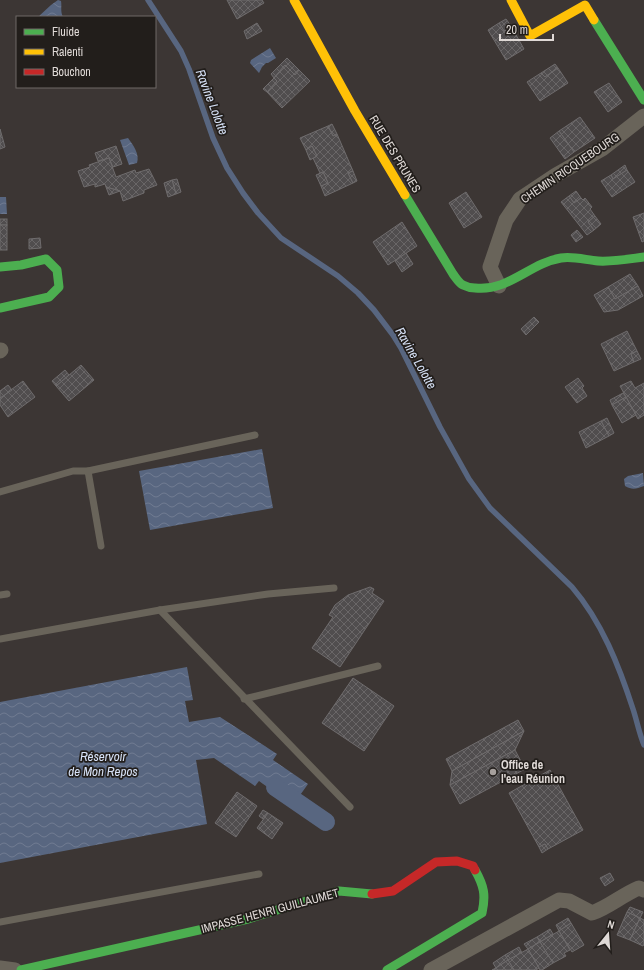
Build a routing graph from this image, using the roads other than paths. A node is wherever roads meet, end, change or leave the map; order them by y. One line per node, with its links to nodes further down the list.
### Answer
1 (294, 0): 7 (street, RUE DES PRUNES)
2 (511, 0): 3 (street)
3 (644, 100)
4 (644, 116): 7 (street, CHEMIN RICQUEBOURG)
5 (641, 262): 7 (street)
6 (0, 267): 8 (street)
7 (499, 286)
8 (0, 308)
9 (255, 435): 10 (lane)
10 (88, 470): 11 (lane); 12 (lane)
11 (0, 492)
12 (101, 546)
13 (334, 588): 14 (lane)
14 (160, 610): 15 (lane); 17 (lane)
15 (0, 639)
16 (378, 666): 17 (lane)
17 (244, 699): 18 (lane)
18 (350, 807)
19 (259, 874): 21 (lane)
20 (644, 890): 26 (street)
21 (0, 922)
22 (0, 968): 23 (street)
23 (15, 970)
24 (21, 970): 25 (street, IMPASSE HENRI GUILLAUMET)
25 (387, 970)
26 (431, 970)

